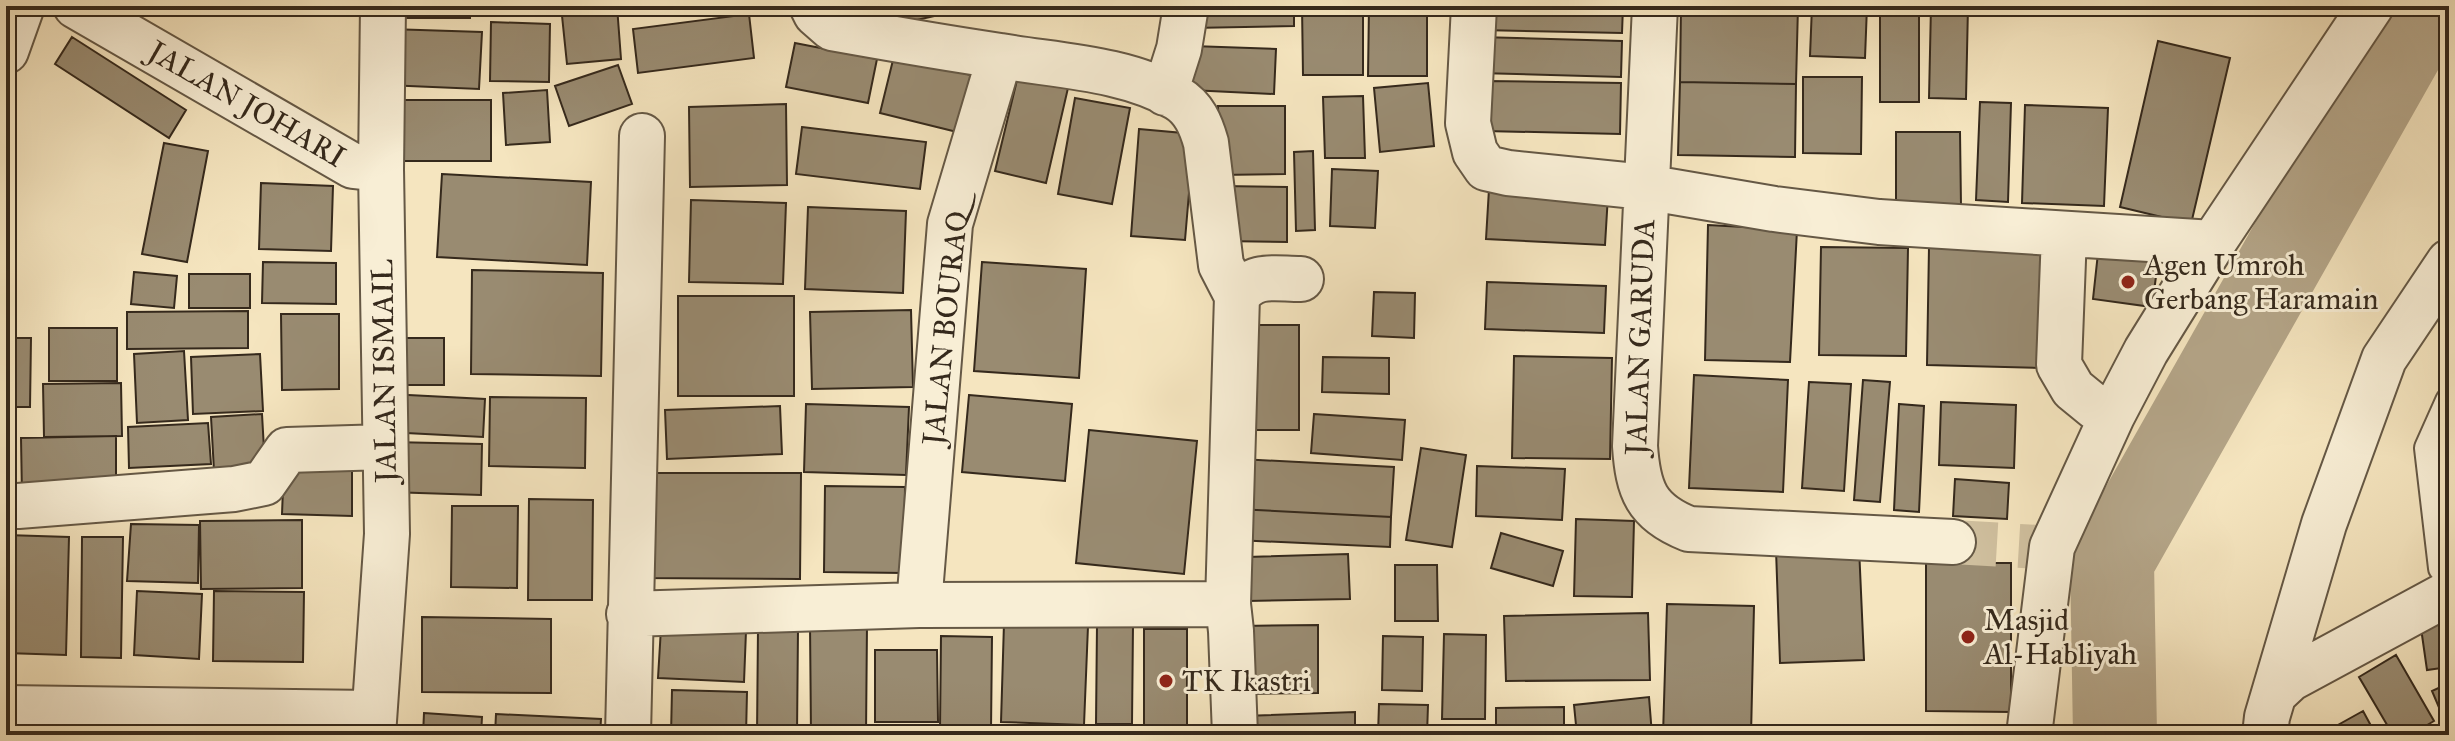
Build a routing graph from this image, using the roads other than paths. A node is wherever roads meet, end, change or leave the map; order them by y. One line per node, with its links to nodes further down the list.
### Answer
1 (22, 6): 9 (street)
2 (76, 6): 13 (street, JALAN JOHARI)
3 (383, 6): 13 (street, JALAN ISMAIL)
4 (812, 6): 10 (street)
5 (1186, 6): 11 (street)
6 (1474, 6): 14 (street)
7 (1655, 6): 14 (street)
8 (2371, 6): 16 (street)
9 (6, 51)
10 (1000, 56): 11 (street); 27 (street, JALAN BOURAQ)
11 (1165, 93): 19 (street)
12 (642, 136): 28 (street)
13 (381, 169): 22 (street, JALAN ISMAIL)
14 (1645, 187): 15 (street, JALAN GARUDA); 24 (street, JALAN GARUDA)
15 (2064, 234): 16 (street, JALAN GARUDA); 21 (street)
16 (2213, 243): 21 (street)
17 (2449, 262): 29 (street)
18 (1301, 279): 19 (street)
19 (1237, 296): 26 (street)
20 (2449, 401): 25 (lane)
21 (2112, 416): 35 (street)
22 (385, 447): 23 (street); 32 (street, JALAN ISMAIL)
23 (18, 506)
24 (1953, 542)
25 (2445, 580): 29 (street)
26 (1228, 604): 27 (street); 34 (street)
27 (919, 605): 28 (street)
28 (629, 614): 33 (street)
29 (2275, 693): 36 (street)
30 (6, 708): 31 (street)
31 (115, 723): 32 (street)
32 (373, 724)
33 (628, 735)
34 (1235, 735)
35 (2029, 735)
36 (2265, 735)

